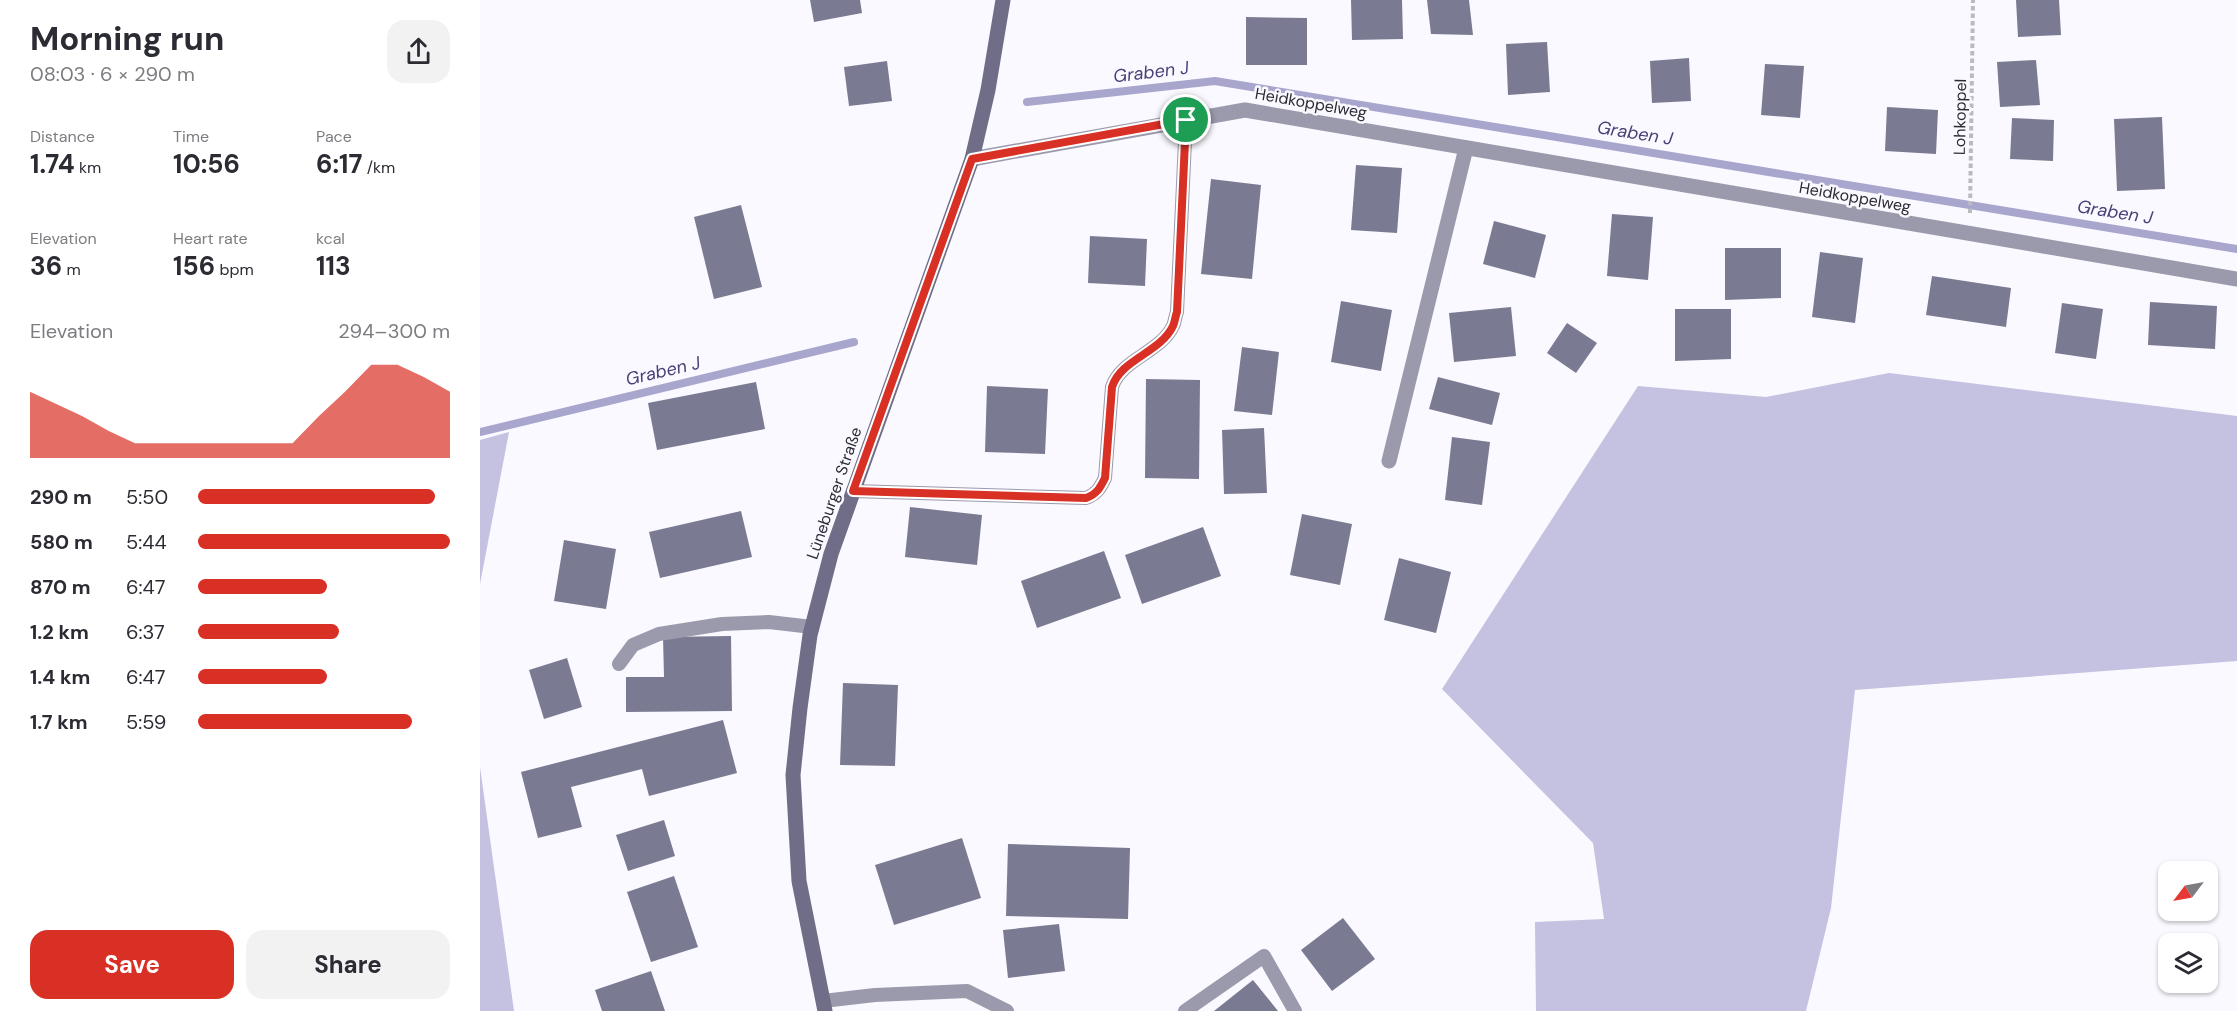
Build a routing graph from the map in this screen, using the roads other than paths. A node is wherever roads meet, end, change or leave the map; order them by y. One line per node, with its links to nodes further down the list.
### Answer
1 (1003, 0): 4 (main road, Lüneburger Straße)
2 (1186, 120): 3 (street, Heidkoppelweg); 4 (street, Heidkoppelweg); 7 (lane)
3 (1466, 148): 5 (street, Heidkoppelweg); 6 (street)
4 (972, 159): 7 (main road, Lüneburger Straße)
5 (2237, 279)
6 (1389, 461)
7 (853, 491): 8 (main road, Lüneburger Straße)
8 (812, 627): 9 (lane); 10 (main road, Lüneburger Straße)
9 (619, 664)
10 (824, 1006): 11 (lane)
11 (1007, 1011)
12 (1185, 1011): 13 (lane)
13 (1295, 1011)

